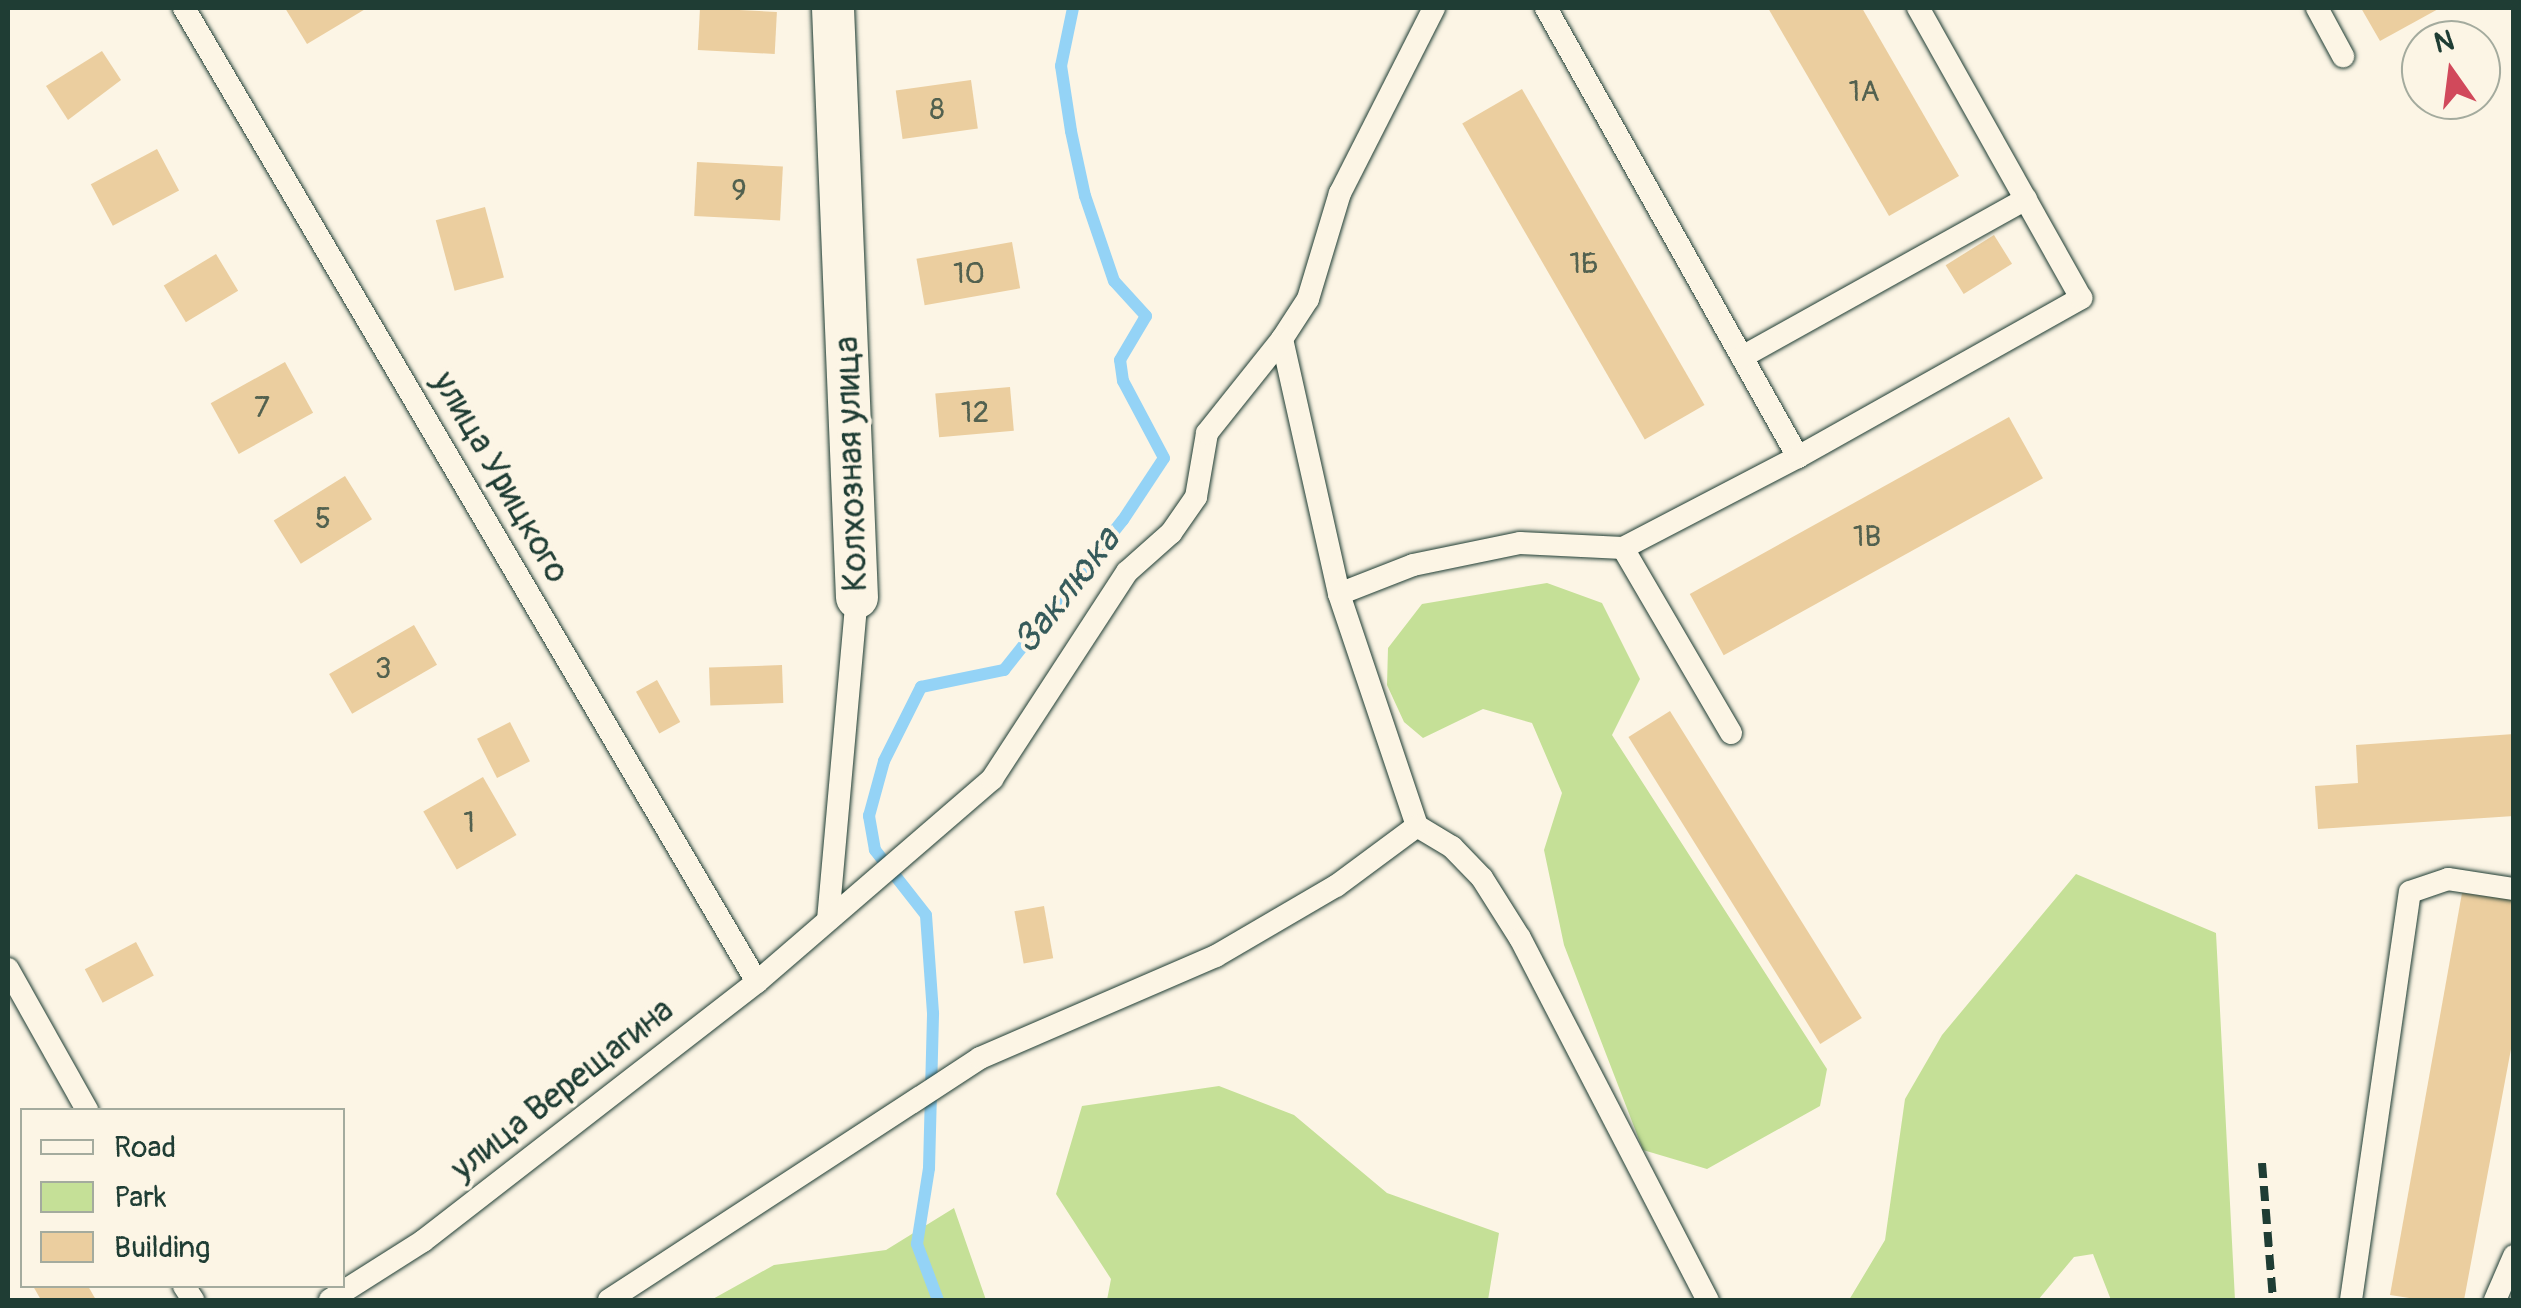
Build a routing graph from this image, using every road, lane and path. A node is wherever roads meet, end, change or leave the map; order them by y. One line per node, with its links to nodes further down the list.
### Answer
1 (184, 8): 20 (lane, улица Урицкого)
2 (833, 8): 14 (street, Колхозная улица)
3 (1434, 8): 9 (lane, улица Верещагина)
4 (1546, 8): 10 (lane)
5 (1918, 8): 8 (lane)
6 (2317, 8): 7 (lane)
7 (2342, 56)
8 (2026, 199): 10 (lane); 11 (lane)
9 (1282, 339): 13 (lane); 18 (lane, улица Верещагина)
10 (1742, 358): 11 (lane)
11 (1798, 457): 12 (lane)
12 (1623, 548): 13 (lane); 15 (lane)
13 (1339, 594): 16 (lane)
14 (857, 598): 18 (lane, Колхозная улица)
15 (1731, 733)
16 (1417, 826): 24 (lane); 25 (lane)
17 (2514, 888): 26 (lane)
18 (828, 920): 20 (lane, улица Верещагина)
19 (8, 969): 21 (lane)
20 (757, 982): 23 (lane, улица Верещагина)
21 (85, 1108)
22 (2514, 1256): 27 (lane)
23 (330, 1300)
24 (609, 1300)
25 (1708, 1300)
26 (2351, 1300)
27 (2495, 1300)

